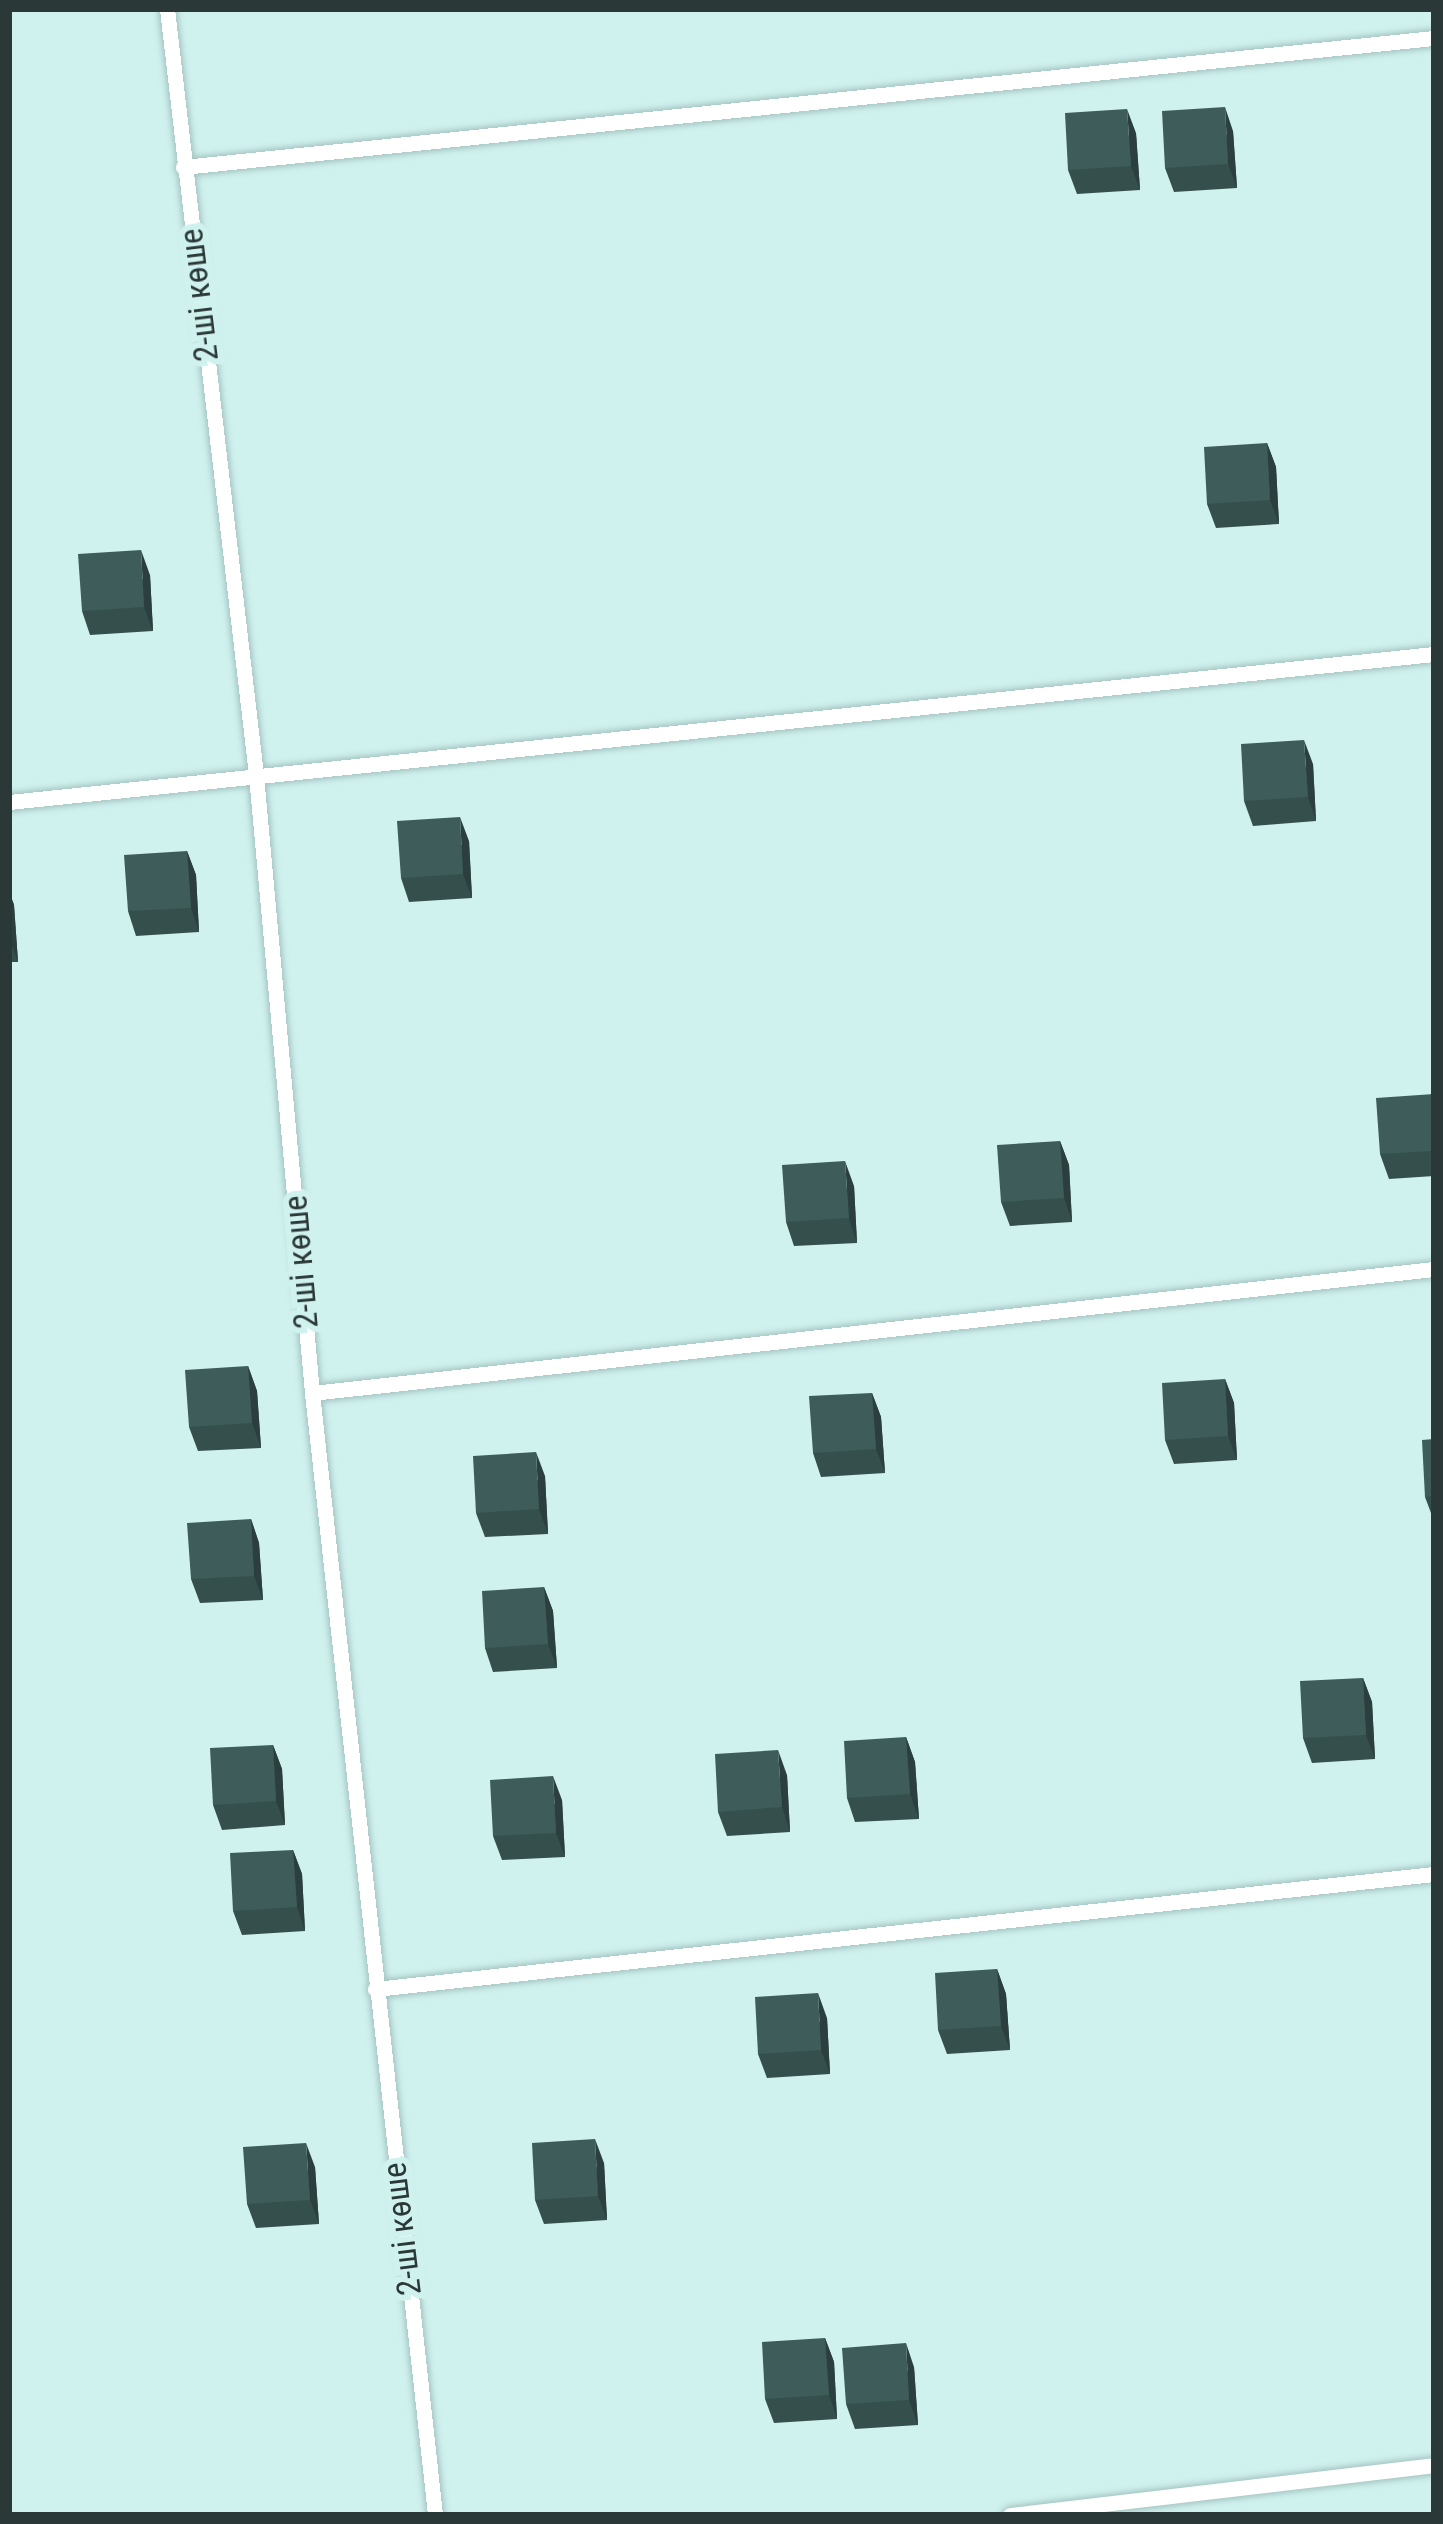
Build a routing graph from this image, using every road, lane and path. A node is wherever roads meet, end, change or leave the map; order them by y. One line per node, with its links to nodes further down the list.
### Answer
1 (167, 9): 3 (lane, 2-ші көше)
2 (1434, 38): 3 (lane)
3 (183, 167): 5 (lane, 2-ші көше)
4 (1434, 654): 5 (lane)
5 (256, 775): 6 (lane); 8 (lane, 2-ші көше)
6 (9, 802)
7 (1434, 1269): 8 (lane)
8 (313, 1393): 10 (lane, 2-ші көше)
9 (1434, 1874): 10 (lane)
10 (375, 1989): 12 (lane, 2-ші көше)
11 (1434, 2464): 13 (lane)
12 (435, 2515)
13 (1010, 2515)

